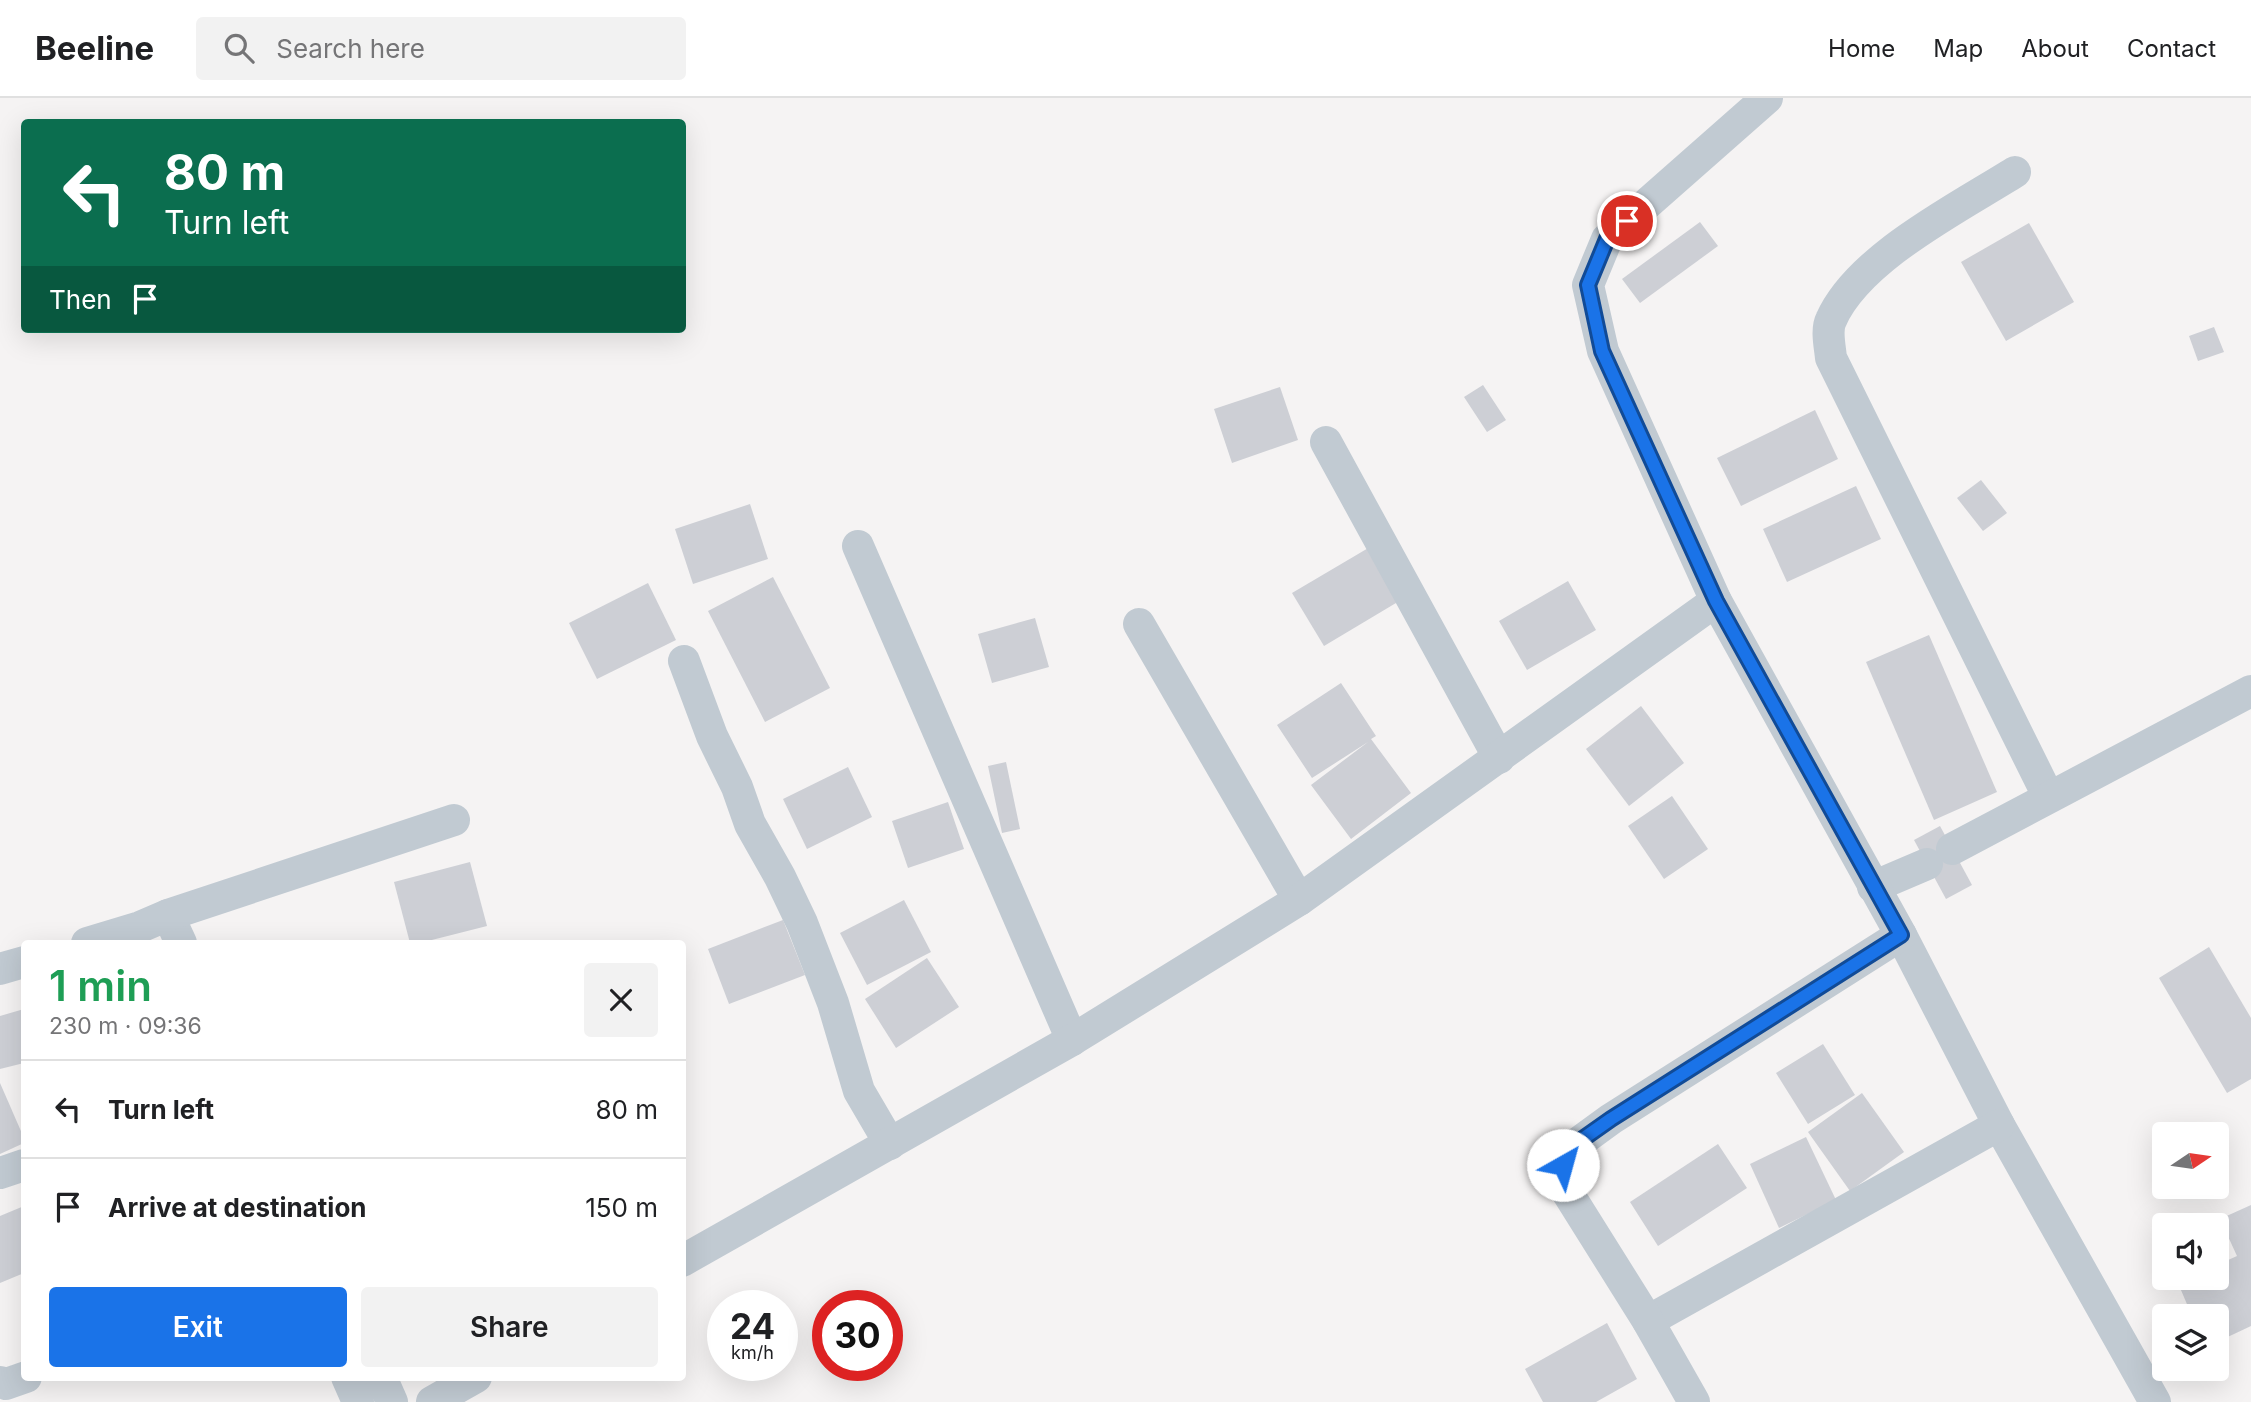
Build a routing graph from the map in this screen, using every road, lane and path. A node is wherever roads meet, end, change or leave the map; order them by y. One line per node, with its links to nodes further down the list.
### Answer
1 (1767, 98): 5 (street)
2 (2015, 172): 10 (street)
3 (1326, 442): 9 (street)
4 (858, 546): 20 (street)
5 (1716, 601): 9 (street); 12 (street)
6 (1139, 624): 13 (street)
7 (684, 661): 22 (street)
8 (2251, 691): 10 (street)
9 (1499, 758): 13 (street)
10 (2048, 796): 12 (street)
11 (454, 820): 14 (street)
12 (1873, 887): 15 (street)
13 (1299, 901): 20 (street)
14 (152, 929): 16 (street); 17 (street)
15 (1901, 935): 21 (street); 26 (street)
16 (101, 940)
17 (175, 940)
18 (21, 963): 19 (street)
19 (0, 969)
20 (1072, 1040): 22 (street)
21 (1999, 1125): 26 (street); 32 (street)
22 (890, 1144): 25 (street)
23 (21, 1166): 24 (street)
24 (0, 1173)
25 (686, 1259)
26 (1648, 1321): 36 (street)
27 (21, 1379): 31 (street)
28 (348, 1381): 33 (street)
29 (383, 1381): 34 (street)
30 (469, 1381): 35 (street)
31 (0, 1382)
32 (2143, 1398)
33 (358, 1402)
34 (392, 1402)
35 (432, 1402)
36 (1694, 1402)

